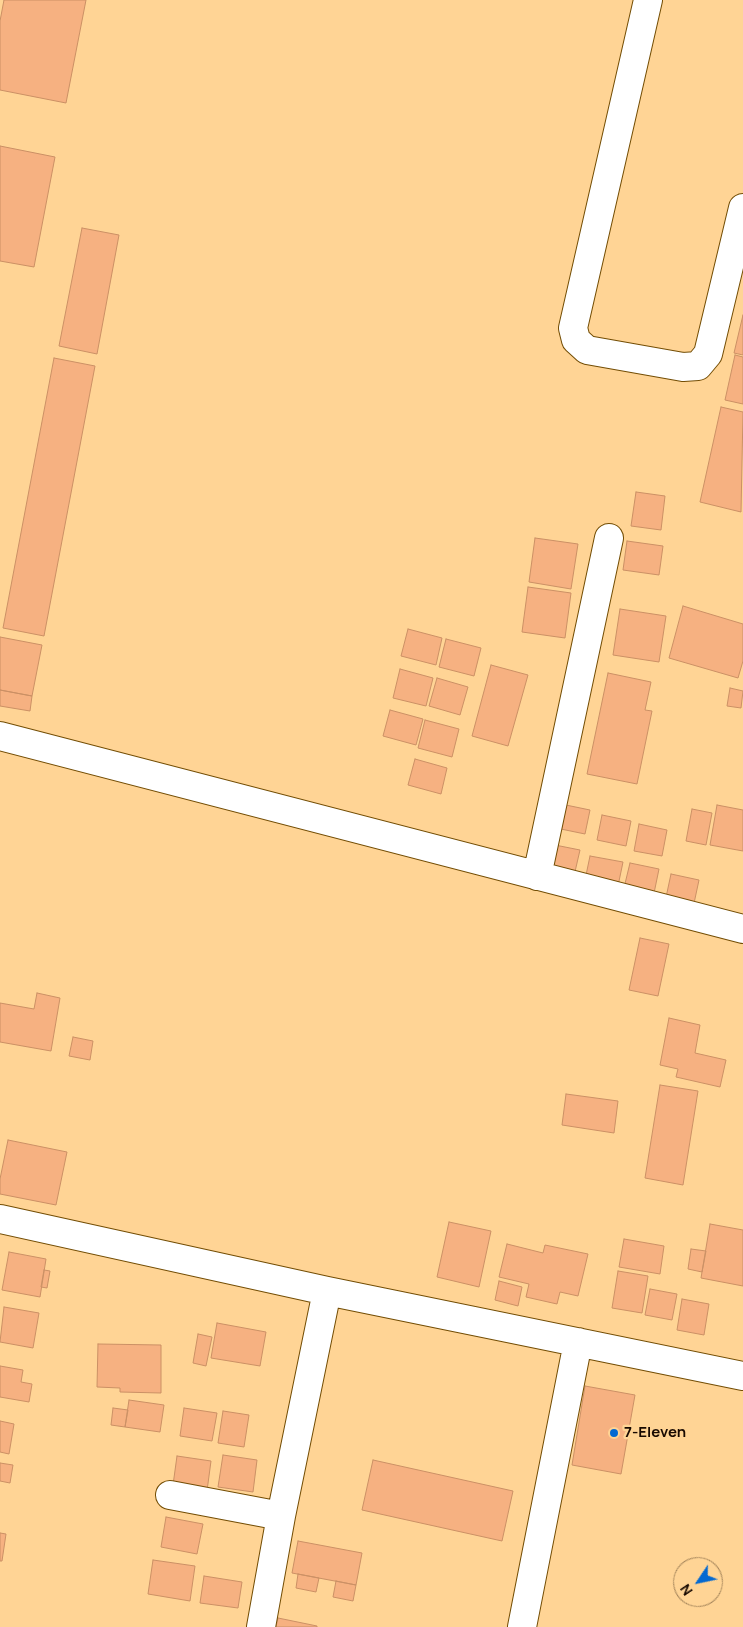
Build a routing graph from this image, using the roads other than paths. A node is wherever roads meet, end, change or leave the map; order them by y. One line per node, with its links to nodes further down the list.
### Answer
1 (648, 0): 2 (street)
2 (743, 208)
3 (609, 538): 5 (street)
4 (0, 736): 5 (street)
5 (537, 876): 6 (street)
6 (743, 929)
7 (0, 1220): 8 (street)
8 (327, 1291): 9 (street); 12 (street)
9 (578, 1342): 10 (street); 14 (street)
10 (743, 1376)
11 (170, 1495): 12 (street)
12 (281, 1516): 13 (street)
13 (262, 1627)
14 (522, 1627)

